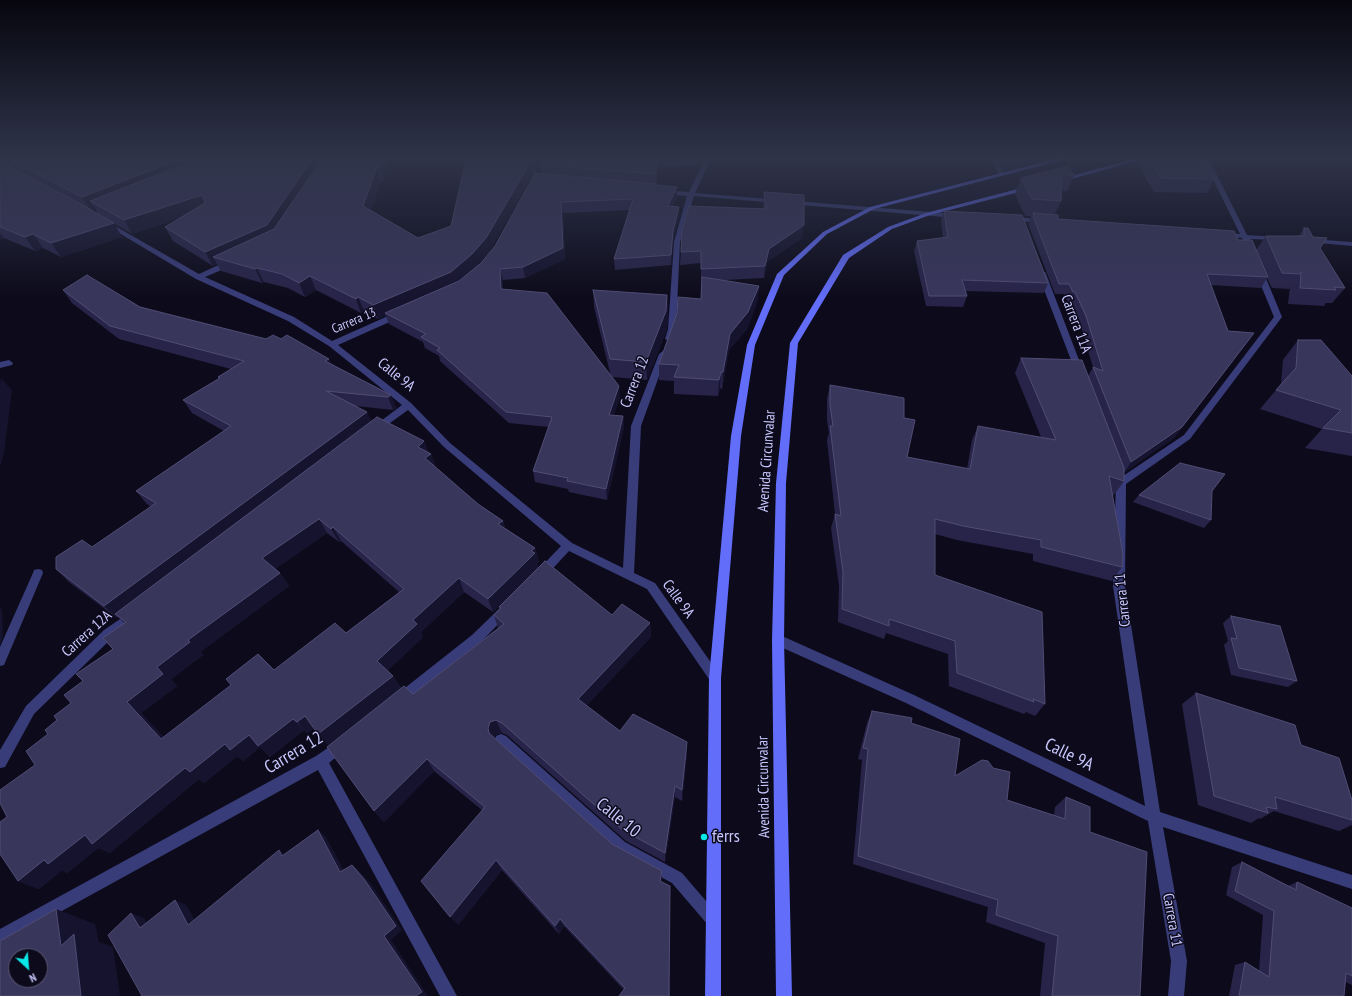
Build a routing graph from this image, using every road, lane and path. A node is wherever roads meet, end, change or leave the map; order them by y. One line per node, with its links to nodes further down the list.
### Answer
1 (688, 205): 31 (street, Carrera 12)
2 (839, 205): 6 (street)
3 (882, 205): 6 (main road, Avenida Circunvalar)
4 (962, 205): 7 (main road, Avenida Circunvalar)
5 (1229, 205): 13 (street)
6 (872, 208): 7 (street); 37 (main road, Avenida Circunvalar)
7 (928, 214): 8 (street); 35 (main road, Avenida Circunvalar)
8 (967, 216)
9 (97, 218): 21 (street, Calle 9A)
10 (1006, 219): 11 (street)
11 (1052, 222)
12 (1214, 234): 13 (street)
13 (1245, 237): 14 (street); 17 (street)
14 (1283, 239)
15 (1306, 241): 16 (street)
16 (1352, 244)
17 (1251, 251)
18 (234, 260): 21 (street)
19 (1038, 263): 24 (street, Carrera 11A)
20 (1257, 266): 28 (street)
21 (199, 276): 23 (street, Calle 9A)
22 (408, 310): 23 (street, Carrera 13)
23 (332, 344): 25 (street, Calle 9A)
24 (1082, 380)
25 (408, 405): 26 (street); 29 (street, Calle 9A)
26 (370, 434)
27 (1113, 461): 28 (street)
28 (1122, 482): 43 (street, Carrera 11)
29 (568, 546): 31 (street, Calle 9A); 32 (street)
30 (38, 573): 36 (street)
31 (628, 575): 37 (street, Calle 9A)
32 (530, 585)
33 (514, 601): 38 (street)
34 (146, 606): 42 (street, Carrera 12A)
35 (778, 640): 43 (street, Calle 9A); 49 (main road, Avenida Circunvalar)
36 (0, 661)
37 (715, 678): 45 (main road, Avenida Circunvalar)
38 (389, 708)
39 (352, 737): 41 (street, Carrera 12)
40 (501, 740): 45 (street, Calle 10)
41 (321, 761): 46 (street, Carrera 12); 47 (street)
42 (0, 762)
43 (1154, 817): 44 (street, Calle 9A); 50 (street, Carrera 11)
44 (1352, 882)
45 (713, 920): 48 (main road, Avenida Circunvalar)
46 (0, 937)
47 (449, 996)
48 (713, 996)
49 (784, 996)
50 (1176, 996)

